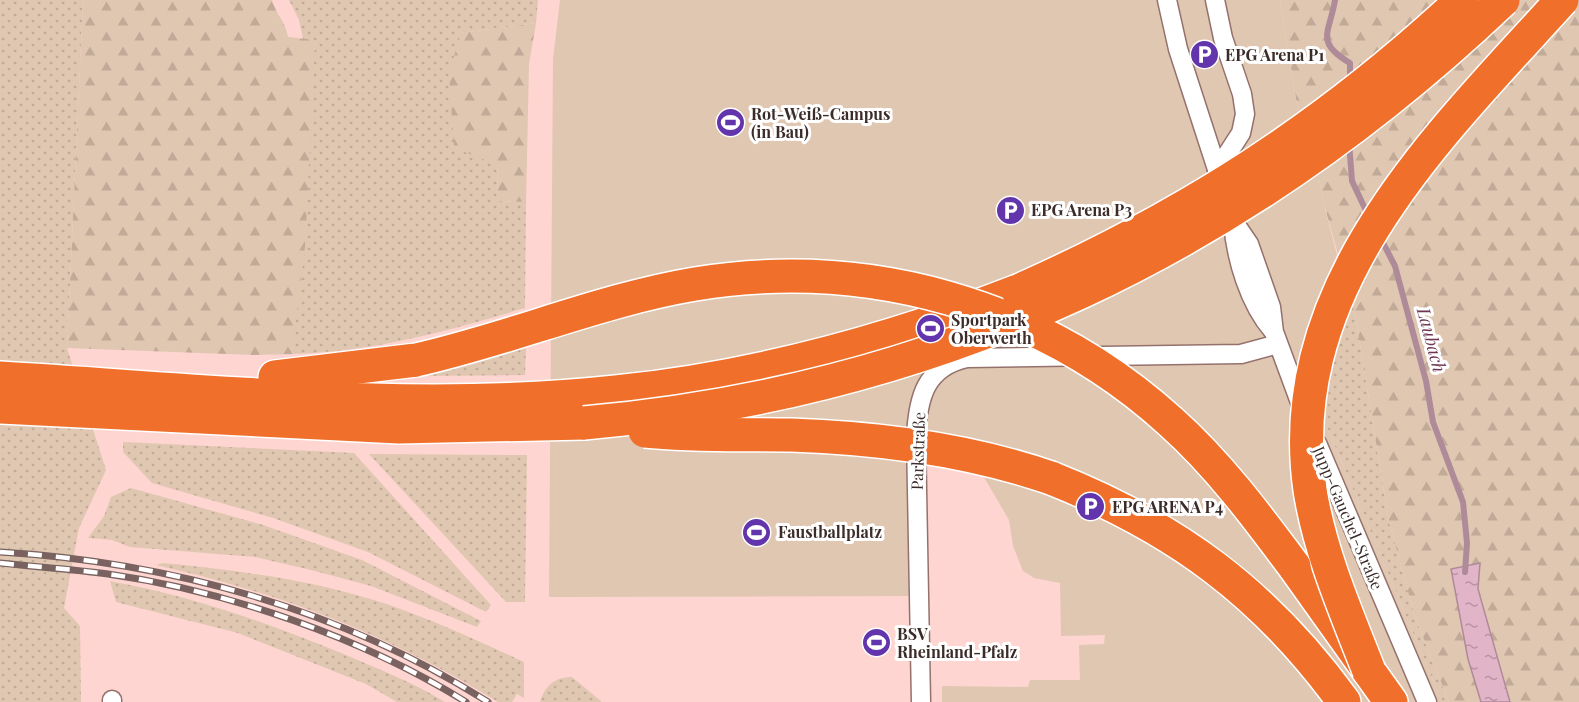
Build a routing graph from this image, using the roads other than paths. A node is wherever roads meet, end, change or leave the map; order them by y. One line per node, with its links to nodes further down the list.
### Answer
1 (1167, 0): 6 (street, Jupp-Gauchel-Straße)
2 (1215, 0): 6 (street)
3 (1462, 0): 8 (highway, bridge)
4 (1503, 0): 9 (highway, bridge)
5 (1562, 0): 10 (highway, bridge)
6 (1217, 170): 7 (street, Jupp-Gauchel-Straße)
7 (1276, 338): 11 (street, Parkstraße); 14 (street, Jupp-Gauchel-Straße)
8 (2, 388): 9 (highway); 10 (highway, bridge)
9 (584, 423): 12 (highway, bridge)
10 (1369, 671): 13 (highway)
11 (921, 702)
12 (1344, 702)
13 (1391, 702)
14 (1427, 702)

